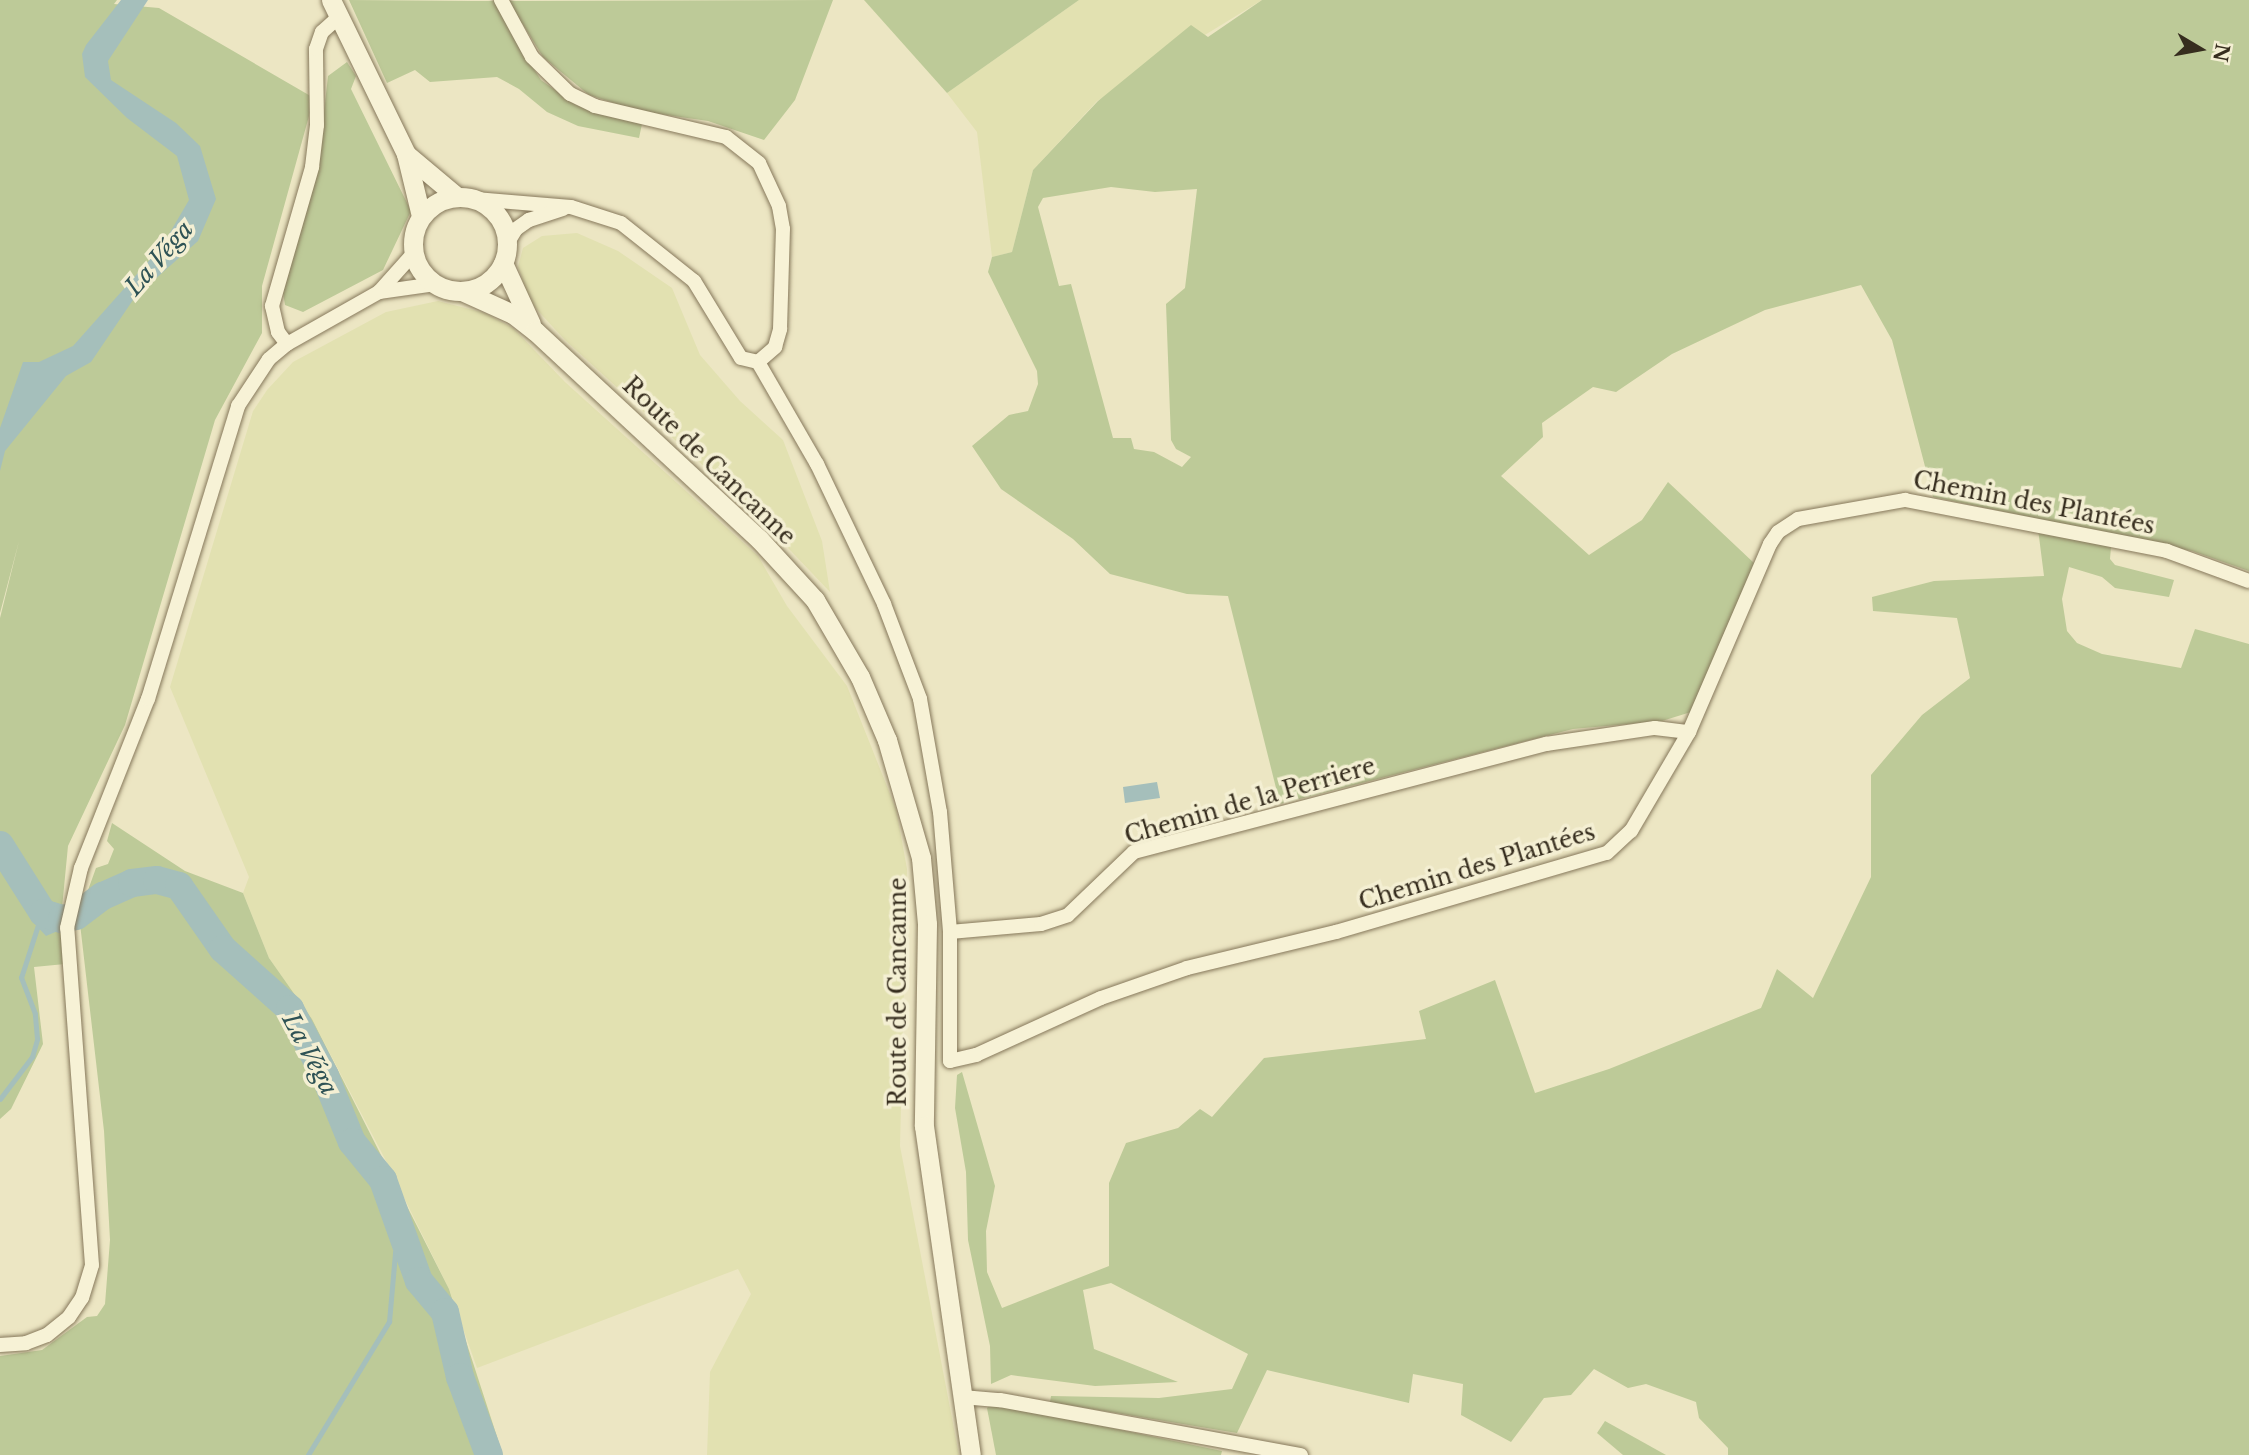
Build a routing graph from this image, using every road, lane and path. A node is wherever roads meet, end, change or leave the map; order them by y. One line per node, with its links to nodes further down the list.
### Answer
1 (501, 0): 14 (street)
2 (335, 8): 3 (main road); 13 (street)
3 (406, 154): 4 (main road); 6 (main road)
4 (466, 197): 5 (street); 6 (main road); 8 (main road)
5 (571, 207): 8 (street); 14 (street)
6 (421, 216): 7 (main road)
7 (414, 254): 9 (main road); 11 (street)
8 (505, 254): 10 (main road); 12 (main road, Route de Cancanne)
9 (435, 284): 10 (main road); 11 (street)
10 (462, 291): 12 (main road, Route de Cancanne)
11 (380, 292): 13 (street)
12 (535, 331): 19 (main road, Route de Cancanne)
13 (287, 344): 18 (street)
14 (758, 362): 17 (street)
15 (2249, 580): 16 (street, Chemin des Plantées)
16 (1689, 732): 17 (street, Chemin de la Perriere); 17 (street, Chemin des Plantées)
17 (950, 932)
18 (0, 1345)
19 (962, 1398): 20 (main road, Route de Cancanne); 21 (street)
20 (971, 1455)
21 (1301, 1455)

